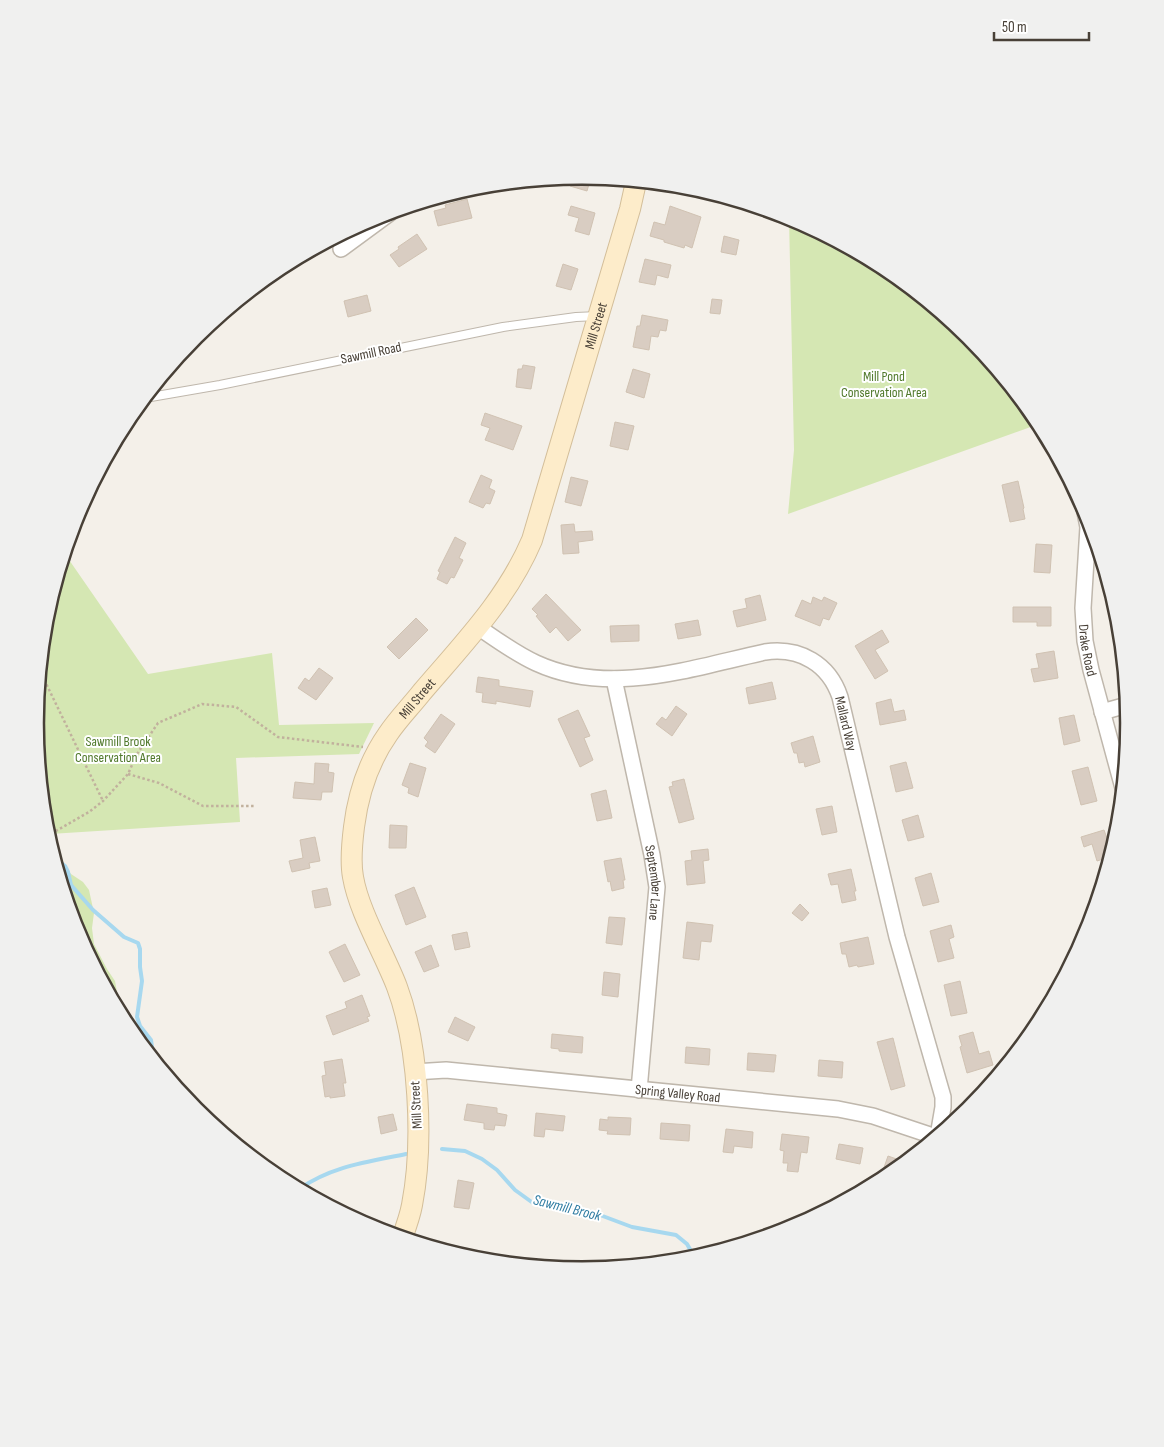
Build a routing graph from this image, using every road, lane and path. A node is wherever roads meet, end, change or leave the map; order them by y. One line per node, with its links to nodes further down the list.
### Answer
1 (635, 188): 4 (street, Mill Street)
2 (368, 230): 3 (street)
3 (341, 250)
4 (598, 316): 5 (lane, Sawmill Road); 7 (street, Mill Street)
5 (155, 396)
6 (1087, 539): 11 (street, Drake Road)
7 (478, 627): 8 (street, Mallard Way); 12 (street, Mill Street)
8 (614, 679): 19 (street, September Lane); 20 (street, Mallard Way)
9 (45, 682): 15 (path)
10 (1120, 706): 11 (street)
11 (1102, 712): 13 (street, Drake Road)
12 (379, 748): 14 (path); 18 (street, Mill Street)
13 (1118, 770)
14 (128, 774): 15 (path); 16 (path)
15 (103, 801): 17 (path)
16 (254, 806)
17 (55, 832)
18 (414, 1072): 19 (street, Spring Valley Road); 22 (street, Mill Street)
19 (639, 1090): 21 (street, Spring Valley Road)
20 (938, 1127)
21 (930, 1134)
22 (404, 1231)

